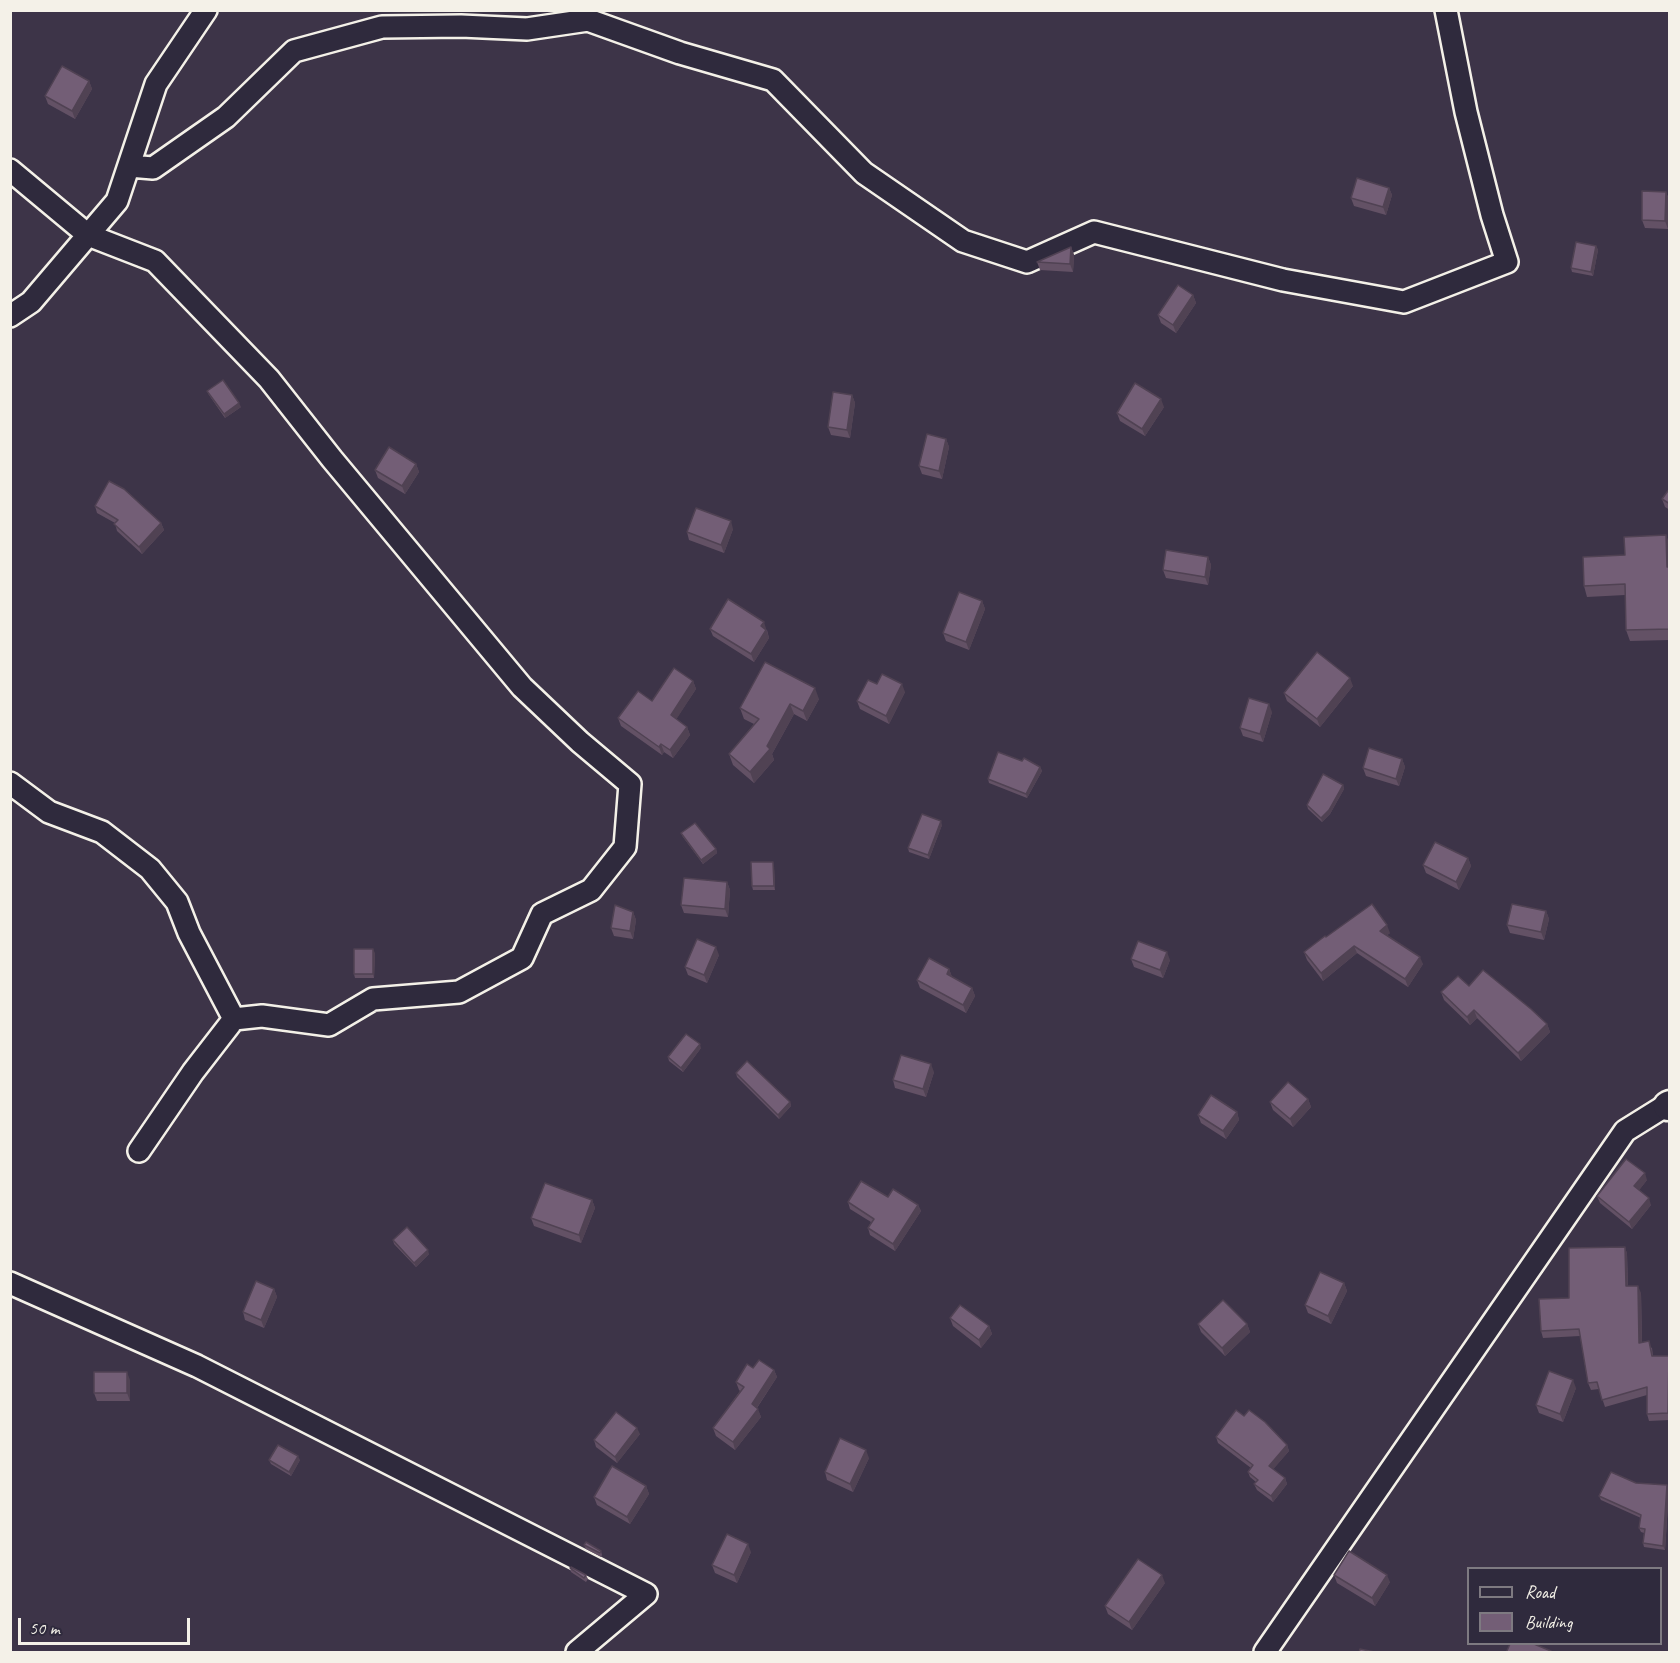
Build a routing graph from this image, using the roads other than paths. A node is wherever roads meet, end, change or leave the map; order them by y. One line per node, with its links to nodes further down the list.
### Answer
1 (206, 10): 3 (street)
2 (1446, 10): 3 (street)
3 (129, 166): 5 (street)
4 (10, 170): 5 (street)
5 (88, 235): 6 (street); 8 (street)
6 (10, 316)
7 (10, 783): 8 (street)
8 (234, 1019): 10 (street)
9 (1669, 1105): 13 (street)
10 (139, 1151)
11 (10, 1283): 12 (street)
12 (577, 1653)
13 (1265, 1653)

